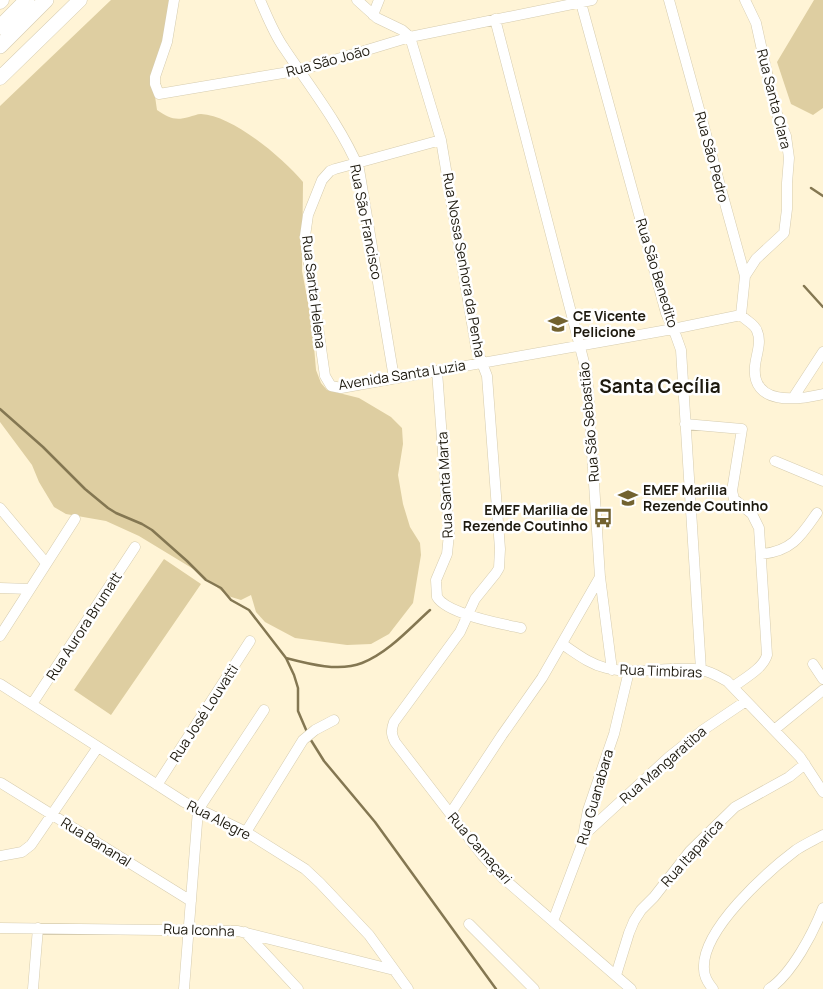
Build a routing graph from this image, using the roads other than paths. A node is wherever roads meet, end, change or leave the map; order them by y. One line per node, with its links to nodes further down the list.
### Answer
1 (27, 0): 16 (highway)
2 (46, 0): 18 (highway)
3 (80, 0): 20 (main road)
4 (174, 0): 19 (street, Rua São João)
5 (260, 0): 19 (street, Rua São Francisco)
6 (357, 0): 14 (street)
7 (379, 0): 14 (street)
8 (560, 0): 13 (street)
9 (592, 0): 12 (street, Rua São João)
10 (669, 0): 23 (street, Rua São Pedro)
11 (745, 0): 23 (street, Rua Santa Clara)
12 (581, 3): 13 (street, Rua São João); 25 (street, Rua São Benedito)
13 (546, 10): 15 (street, Rua São João)
14 (373, 15): 17 (street)
15 (495, 19): 17 (street, Rua São João); 26 (street, Rua São Sebastião)
16 (0, 27)
17 (410, 37): 19 (street, Rua São João); 21 (street, Rua Nossa Senhora da Penha)
18 (0, 46)
19 (300, 70): 22 (street, Rua São Francisco)
20 (0, 78)
21 (441, 140): 22 (street, Rua Santa Helena); 28 (street, Rua Nossa Senhora da Penha)
22 (356, 162): 30 (street, Rua São Francisco); 31 (street, Rua Santa Helena)
23 (745, 276): 24 (street, Rua São Pedro)
24 (741, 315): 25 (street, Avenida Santa Luzia); 33 (street)
25 (673, 329): 26 (street, Avenida Santa Luzia); 34 (street, Rua São Benedito)
26 (580, 344): 28 (street, Avenida Santa Luzia); 43 (street, Rua São Sebastião)
27 (823, 352): 33 (street)
28 (482, 362): 29 (street, Avenida Santa Luzia); 46 (street, Rua Nossa Senhora da Penha)
29 (437, 371): 30 (street, Avenida Santa Luzia); 46 (street, Rua Santa Marta)
30 (394, 378): 31 (street, Avenida Santa Luzia)
31 (329, 385)
32 (823, 394): 33 (street)
33 (793, 398)
34 (686, 424): 41 (street); 53 (street, Rua São Benedito)
35 (775, 461): 36 (street)
36 (823, 481)
37 (0, 508): 42 (street)
38 (817, 513): 41 (street)
39 (75, 519): 42 (street)
40 (135, 547): 60 (street, Rua Aurora Brumatt)
41 (762, 554): 57 (street)
42 (46, 563): 45 (street)
43 (600, 577): 50 (street); 52 (street, Rua São Sebastião)
44 (0, 588): 45 (street)
45 (30, 589): 48 (street)
46 (468, 615): 47 (street); 64 (street, Rua Nossa Senhora da Penha)
47 (521, 628)
48 (0, 636)
49 (250, 641): 68 (street, Rua José Louvatti)
50 (562, 644): 52 (street, Rua Timbiras); 71 (street)
51 (813, 664): 55 (street)
52 (612, 670): 54 (street, Rua Timbiras)
53 (701, 670): 54 (street, Rua Timbiras); 57 (street, Rua Timbiras)
54 (629, 671): 74 (street, Rua Guanabara)
55 (823, 679)
56 (0, 684): 60 (street, Rua Alegre)
57 (732, 687): 59 (street, Rua Timbiras)
58 (823, 690): 63 (street)
59 (746, 700): 63 (street, Rua Timbiras); 74 (street, Rua Mangaratiba)
60 (32, 704): 65 (street, Rua Alegre)
61 (264, 710): 70 (street)
62 (334, 720): 73 (street)
63 (774, 730): 66 (street, Rua Timbiras)
64 (391, 731): 71 (street, Rua Camaçari)
65 (98, 747): 68 (street, Rua Alegre); 72 (street)
66 (805, 764): 69 (street, Rua Timbiras); 86 (street, Rua Itaparica)
67 (1, 783): 72 (street, Rua Bananal)
68 (157, 784): 70 (street, Rua Alegre)
69 (823, 792)
70 (198, 810): 73 (street, Rua Alegre); 77 (street)
71 (450, 814): 79 (street, Rua Camaçari)
72 (52, 815): 76 (street); 77 (street, Rua Bananal)
73 (246, 832): 85 (street, Rua Alegre)
74 (584, 835): 79 (street, Rua Guanabara)
75 (823, 835): 93 (street)
76 (0, 856)
77 (191, 902): 83 (street)
78 (823, 908): 94 (street)
79 (553, 922): 86 (street, Rua Camaçari)
80 (469, 924): 91 (street)
81 (0, 928): 82 (street, Rua Iconha)
82 (38, 928): 83 (street, Rua Iconha); 87 (street)
83 (189, 929): 84 (street, Rua Iconha); 88 (street)
84 (245, 932): 85 (street, Rua Iconha); 89 (street)
85 (394, 970): 90 (street, Rua Alegre)
86 (616, 975): 92 (street, Rua Camaçari)
87 (34, 989)
88 (184, 989)
89 (298, 989)
90 (408, 989)
91 (534, 989)
92 (631, 989)
93 (713, 989)
94 (769, 989)

